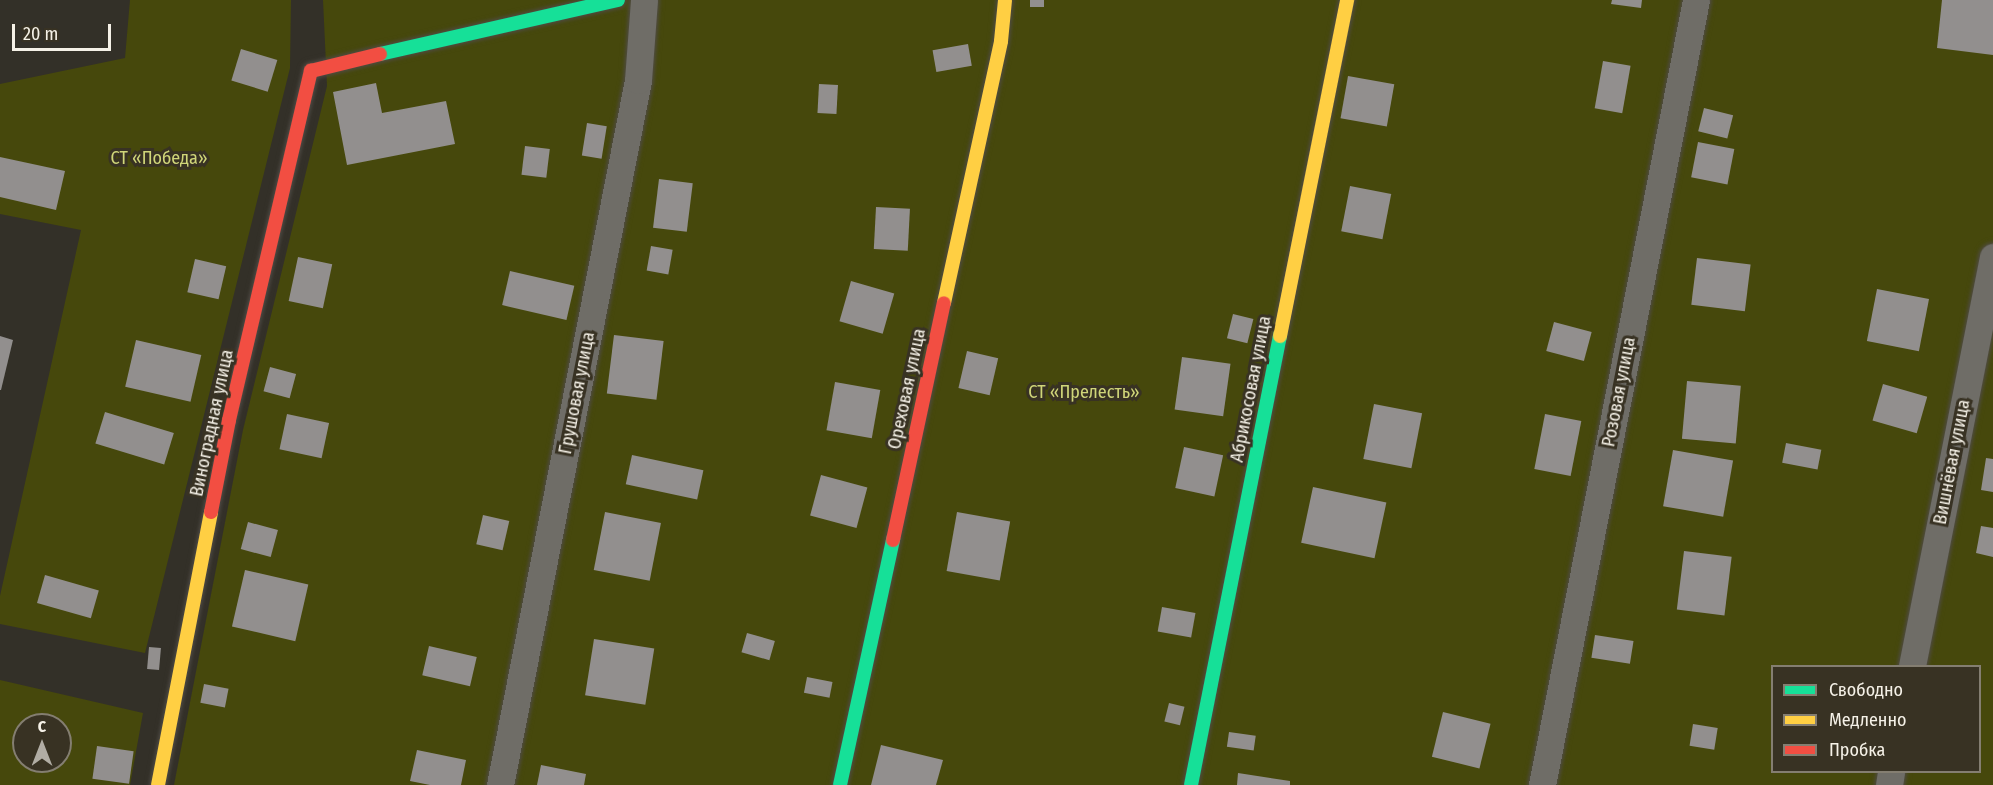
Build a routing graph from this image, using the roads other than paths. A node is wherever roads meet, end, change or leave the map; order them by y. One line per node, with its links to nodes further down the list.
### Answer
1 (618, 0): 8 (street, Виноградная улица)
2 (644, 0): 9 (street, Грушовая улица)
3 (1005, 0): 10 (street, Ореховая улица)
4 (1347, 0): 11 (street, Абрикосовая улица)
5 (1696, 0): 12 (street, Розовая улица)
6 (1993, 257): 7 (street, Вишнёвая улица)
7 (1912, 665)
8 (158, 785)
9 (500, 785)
10 (840, 785)
11 (1191, 785)
12 (1542, 785)

